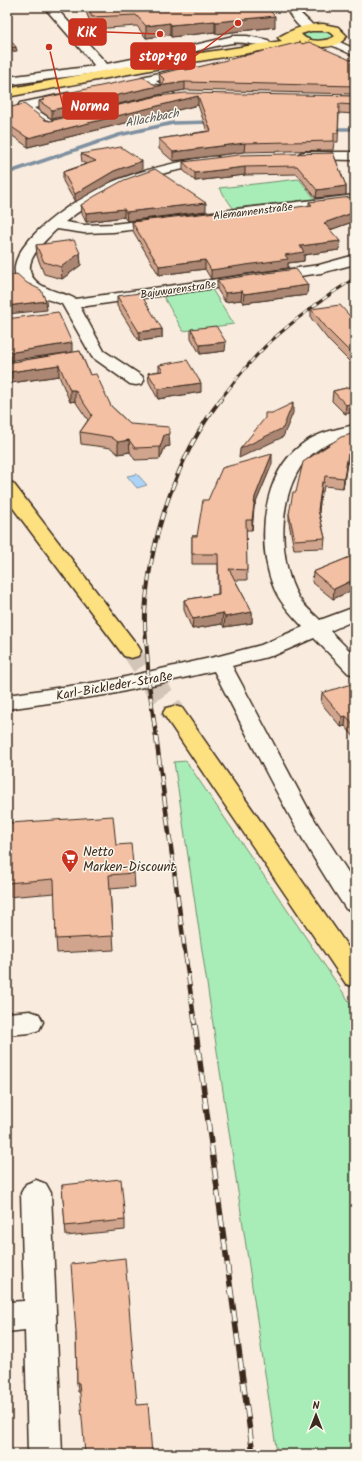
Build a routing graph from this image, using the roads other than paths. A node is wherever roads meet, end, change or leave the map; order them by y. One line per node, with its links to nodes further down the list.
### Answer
1 (49, 7): 11 (street)
2 (290, 7): 3 (street)
3 (309, 28): 5 (main road); 6 (main road)
4 (352, 29): 5 (main road)
5 (335, 37): 6 (main road); 8 (street)
6 (299, 38): 7 (main road); 10 (main road)
7 (264, 42): 10 (main road); 11 (street)
8 (355, 53)
9 (245, 58): 12 (street)
10 (187, 59): 15 (main road)
11 (104, 68): 13 (street)
12 (146, 80): 14 (street); 18 (street)
13 (7, 81)
14 (131, 83)
15 (7, 93)
16 (78, 95): 20 (street)
17 (185, 96): 18 (street)
18 (171, 98): 19 (street)
19 (158, 100)
20 (54, 124)
21 (293, 156): 22 (street)
22 (355, 156)
23 (229, 159): 25 (street)
24 (355, 199): 25 (street, Alemannenstraße)
25 (55, 224): 27 (street)
26 (355, 259): 29 (street, Bajuwarenstraße)
27 (23, 277): 28 (street); 29 (street)
28 (7, 279)
29 (68, 310): 30 (street)
30 (136, 380)
31 (355, 430): 34 (street)
32 (7, 487): 35 (main road)
33 (355, 613): 34 (street, Karl-Bickleder-Straße)
34 (318, 630): 36 (street, Karl-Bickleder-Straße); 37 (street)
35 (131, 651)
36 (220, 663): 38 (street, Karl-Bickleder-Straße); 40 (street)
37 (355, 668)
38 (7, 702)
39 (174, 713): 41 (main road)
40 (355, 902)
41 (355, 977)
42 (36, 1193): 43 (street)
43 (41, 1314): 44 (street); 45 (street)
44 (7, 1317)
45 (45, 1454)

